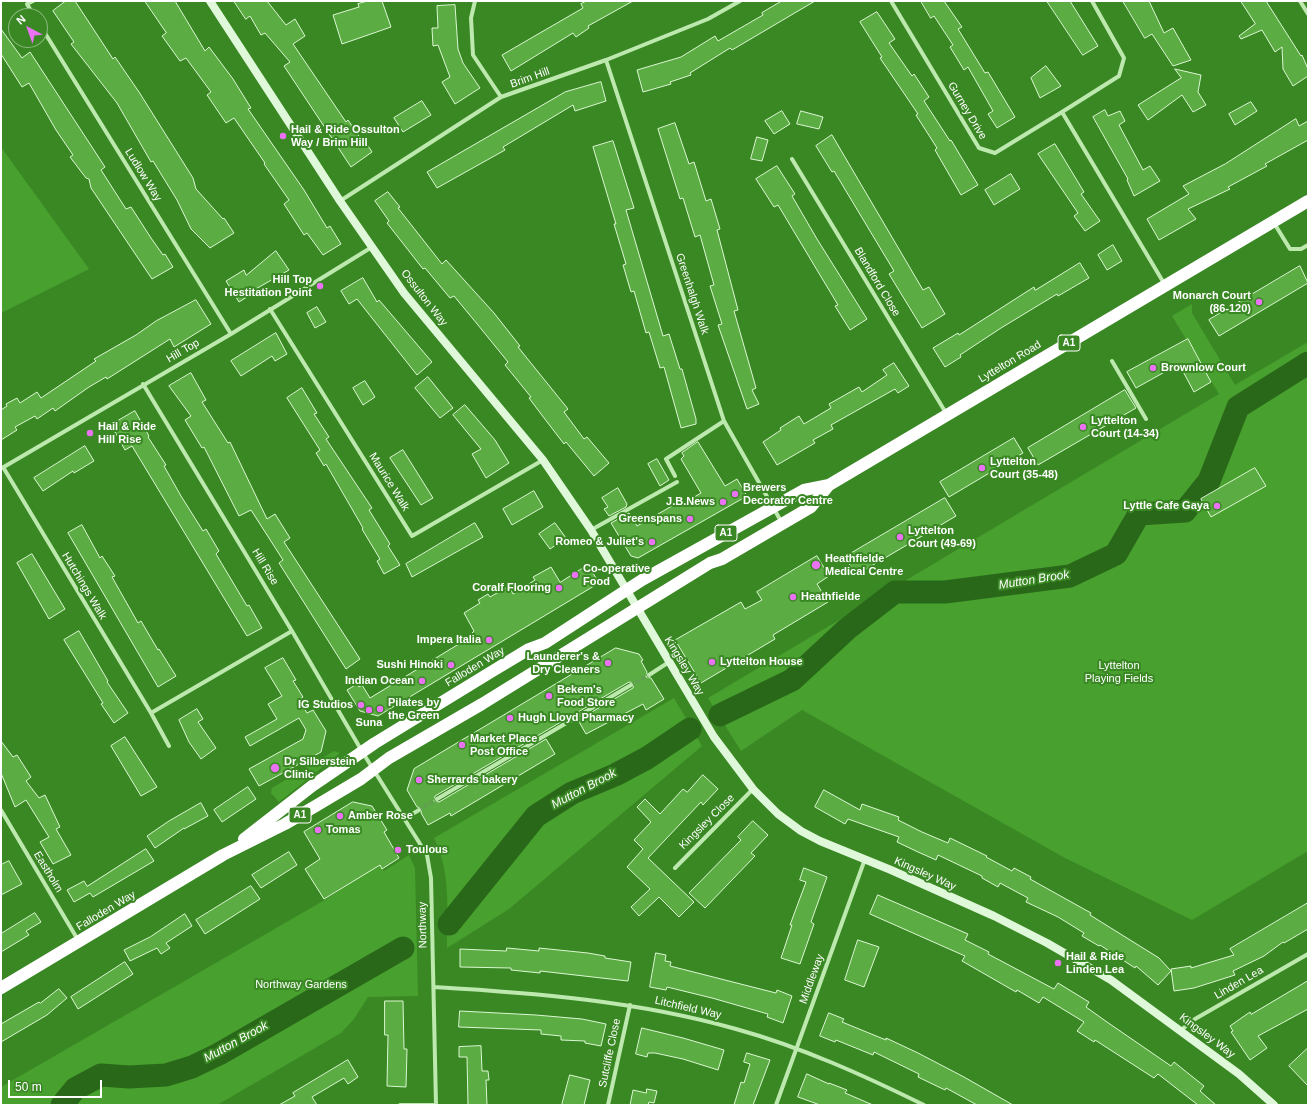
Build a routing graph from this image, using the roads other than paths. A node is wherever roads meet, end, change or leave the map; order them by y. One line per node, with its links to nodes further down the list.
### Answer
1 (33, 1): 8 (street)
2 (210, 1): 16 (street, Ossulton Way)
3 (475, 1): 12 (street)
4 (740, 1): 11 (street, Brim Hill)
5 (891, 1): 13 (street, Gurney Drive)
6 (1092, 1): 13 (street, Gurney Drive)
7 (1300, 1): 9 (street)
8 (29, 8)
9 (1308, 14)
10 (48, 38): 22 (street, Ludlow Way)
11 (606, 60): 12 (street, Brim Hill); 27 (street, Greenhalgh Walk)
12 (501, 97): 16 (street, Brim Hill)
13 (1062, 112): 20 (street)
14 (792, 159): 25 (street, Blandford Close)
15 (1308, 200): 17 (highway, Lyttelton Road / A1)
16 (340, 201): 19 (street, Ossulton Way)
17 (1273, 221): 18 (street); 20 (highway, Lyttelton Road / A1)
18 (1308, 245)
19 (373, 247): 21 (street, Hill Top); 28 (street, Ossulton Way)
20 (1165, 286): 25 (highway, Lyttelton Road / A1)
21 (270, 309): 22 (street, Hill Top); 28 (street, Maurice Walk)
22 (231, 334): 24 (street, Hill Top)
23 (1112, 361): 26 (street)
24 (143, 384): 29 (street, Hill Top); 37 (street, Hill Rise)
25 (947, 415): 32 (highway, Lyttelton Road / A1)
26 (1146, 419)
27 (724, 421): 30 (street); 33 (street, Greenhalgh Walk)
28 (543, 460): 35 (street, Ossulton Way)
29 (2, 468): 41 (street, Hutchings Walk)
30 (675, 476)
31 (677, 482): 35 (street)
32 (829, 485): 33 (highway, Lyttelton Road / A1); 34 (highway, Lyttelton Road / A1)
33 (774, 507): 34 (street, Greenhalgh Walk); 36 (highway, Lyttelton Road / A1)
34 (783, 523): 36 (highway, Lyttelton Road / A1)
35 (591, 530): 36 (street, Ossulton Way)
36 (632, 600): 38 (street, Kingsley Way); 43 (highway, Falloden Way / A1); 43 (highway, Falloden Way / A1)
37 (292, 631): 41 (street); 43 (street, Hill Rise)
38 (669, 662): 39 (street); 44 (street, Kingsley Way)
39 (649, 675)
40 (631, 685): 45 (street)
41 (151, 713): 42 (street, Hutchings Walk)
42 (169, 746)
43 (368, 761): 48 (street, Northway); 49 (highway, Falloden Way / A1); 49 (highway, Falloden Way / A1)
44 (753, 789): 50 (street, Kingsley Way); 51 (street, Kingsley Close)
45 (437, 799)
46 (1, 810): 52 (street, Eastholm)
47 (419, 810): 48 (street)
48 (404, 819): 54 (street, Northway)
49 (223, 855): 52 (highway, Falloden Way / A1)
50 (865, 859): 57 (street, Kingsley Way); 58 (street, Middleway)
51 (675, 868)
52 (79, 942): 55 (highway, Falloden Way / A1)
53 (1308, 954): 57 (street, Linden Lea)
54 (434, 987): 56 (street, Litchfield Way); 60 (street, Northway)
55 (1, 988)
56 (630, 1005): 58 (street, Litchfield Way); 61 (street, Sutcliffe Close)
57 (1181, 1030): 64 (street, Kingsley Way)
58 (796, 1048): 62 (street, Middleway); 63 (street, Litchfield Way)
59 (400, 1105): 60 (street)
60 (436, 1105)
61 (608, 1105)
62 (776, 1105)
63 (924, 1105)
64 (1274, 1105)

